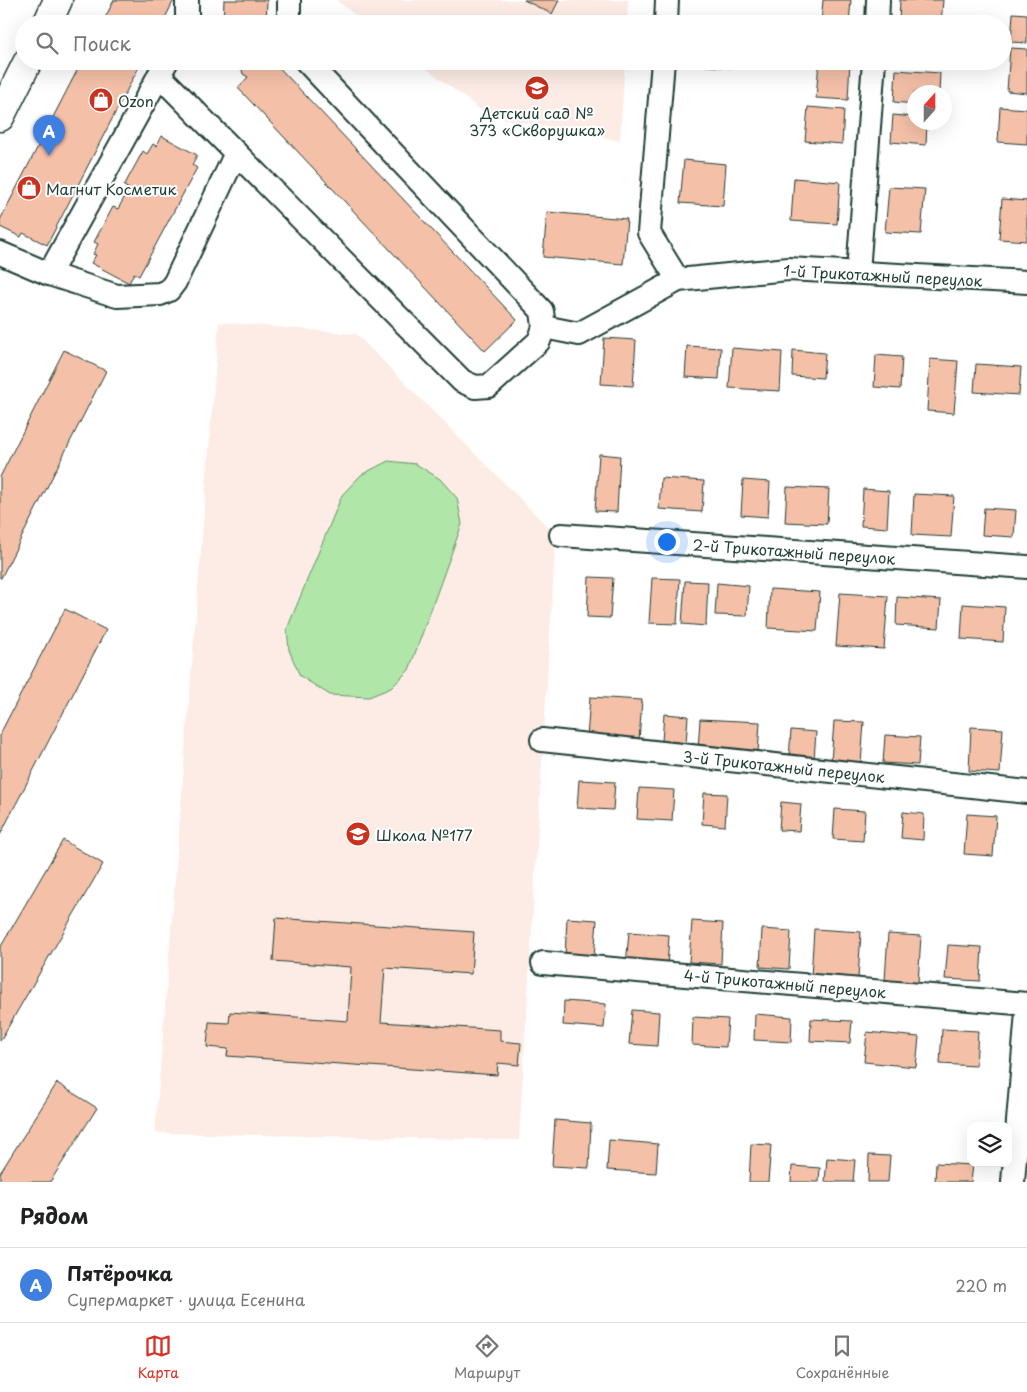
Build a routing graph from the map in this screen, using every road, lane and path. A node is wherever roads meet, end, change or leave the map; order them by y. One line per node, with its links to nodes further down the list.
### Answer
1 (58, 0): 6 (street)
2 (187, 0): 7 (street)
3 (289, 0): 8 (street)
4 (667, 0): 9 (street)
5 (878, 0): 10 (street)
6 (51, 15)
7 (186, 15)
8 (289, 15)
9 (666, 15)
10 (877, 15)
11 (24, 70): 17 (street)
12 (162, 70): 21 (street)
13 (165, 70): 18 (street)
14 (314, 70): 24 (street)
15 (662, 70): 22 (street)
16 (873, 70): 20 (street)
17 (0, 117)
18 (236, 153): 21 (street); 24 (street)
19 (0, 252): 21 (street)
20 (858, 272): 22 (street, 1-й Трикотажный переулок); 23 (street, 1-й Трикотажный переулок)
21 (49, 274)
22 (678, 280): 24 (street, 1-й Трикотажный переулок)
23 (1027, 282)
24 (544, 327)
25 (561, 535): 26 (street, 2-й Трикотажный переулок)
26 (1027, 567)
27 (542, 740): 28 (street, 3-й Трикотажный переулок)
28 (1027, 792)
29 (543, 963): 30 (street, 4-й Трикотажный переулок)
30 (1027, 1004)
31 (1027, 1012): 32 (street)
32 (1013, 1182)

